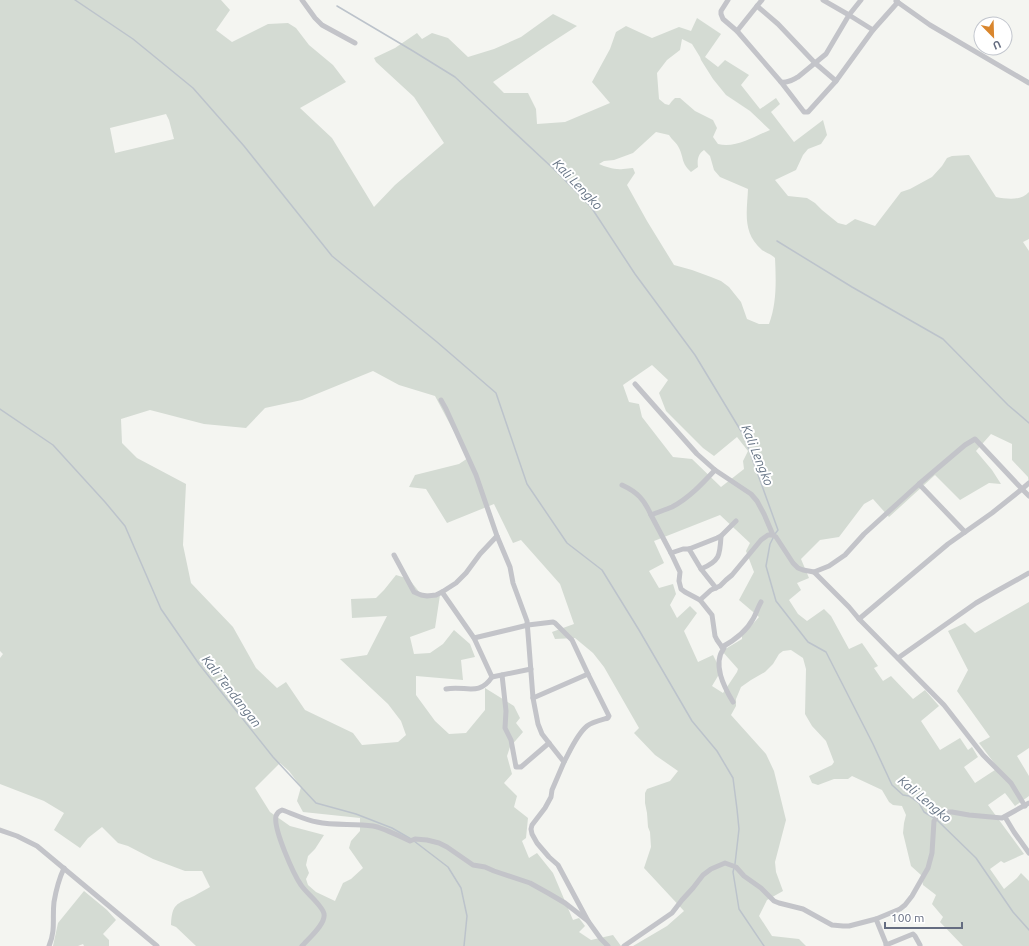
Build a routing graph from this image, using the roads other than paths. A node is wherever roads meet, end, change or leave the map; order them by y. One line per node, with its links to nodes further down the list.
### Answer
1 (302, 0): 11 (street)
2 (728, 0): 10 (street)
3 (762, 0): 7 (street)
4 (823, 0): 8 (street)
5 (861, 0): 8 (street)
6 (896, 1): 9 (street); 15 (street)
7 (757, 6): 10 (street); 12 (street)
8 (849, 15): 9 (street); 12 (street)
9 (873, 30): 13 (street)
10 (737, 31): 14 (street)
11 (356, 44)
12 (816, 63): 13 (street); 14 (street)
13 (836, 80): 14 (street)
14 (781, 82)
15 (1029, 83)
16 (635, 384): 18 (street)
17 (441, 400): 27 (street)
18 (715, 470): 24 (street); 29 (street)
19 (1029, 483): 22 (street)
20 (622, 484): 24 (street)
21 (919, 484): 22 (street); 26 (street); 34 (street)
22 (1022, 489): 23 (street); 26 (street)
23 (1029, 496)
24 (651, 515): 31 (street)
25 (736, 521): 28 (street)
26 (965, 532): 40 (street)
27 (497, 536): 37 (street); 41 (street)
28 (721, 536): 30 (street); 33 (street)
29 (774, 536): 34 (street); 36 (street)
30 (689, 549): 31 (street); 33 (street)
31 (670, 553): 38 (street)
32 (394, 554): 37 (street)
33 (701, 569): 36 (street)
34 (814, 572): 40 (street)
35 (1029, 573): 44 (street)
36 (716, 588): 38 (street)
37 (442, 592): 42 (street)
38 (700, 600): 43 (street)
39 (761, 602): 43 (street)
40 (860, 619): 44 (street)
41 (528, 625): 42 (street); 45 (street); 46 (street)
42 (474, 638): 48 (street)
43 (722, 646): 51 (street)
44 (898, 658): 54 (street)
45 (531, 669): 47 (street); 50 (street)
46 (588, 674): 50 (street); 53 (street)
47 (502, 675): 48 (street); 52 (street)
48 (492, 677): 49 (street)
49 (446, 689)
50 (533, 698): 52 (street)
51 (733, 702)
52 (549, 743): 53 (street)
53 (564, 762): 60 (street)
54 (1027, 804): 55 (street)
55 (1005, 817): 57 (street); 59 (street)
56 (0, 830): 58 (street)
57 (1029, 853)
58 (64, 868): 63 (street); 64 (street)
59 (876, 918): 61 (street); 67 (street)
60 (588, 922): 65 (street); 66 (street)
61 (886, 945): 62 (street)
62 (920, 945)
63 (49, 946)
64 (157, 946)
65 (302, 946)
66 (608, 946)
67 (624, 946)

